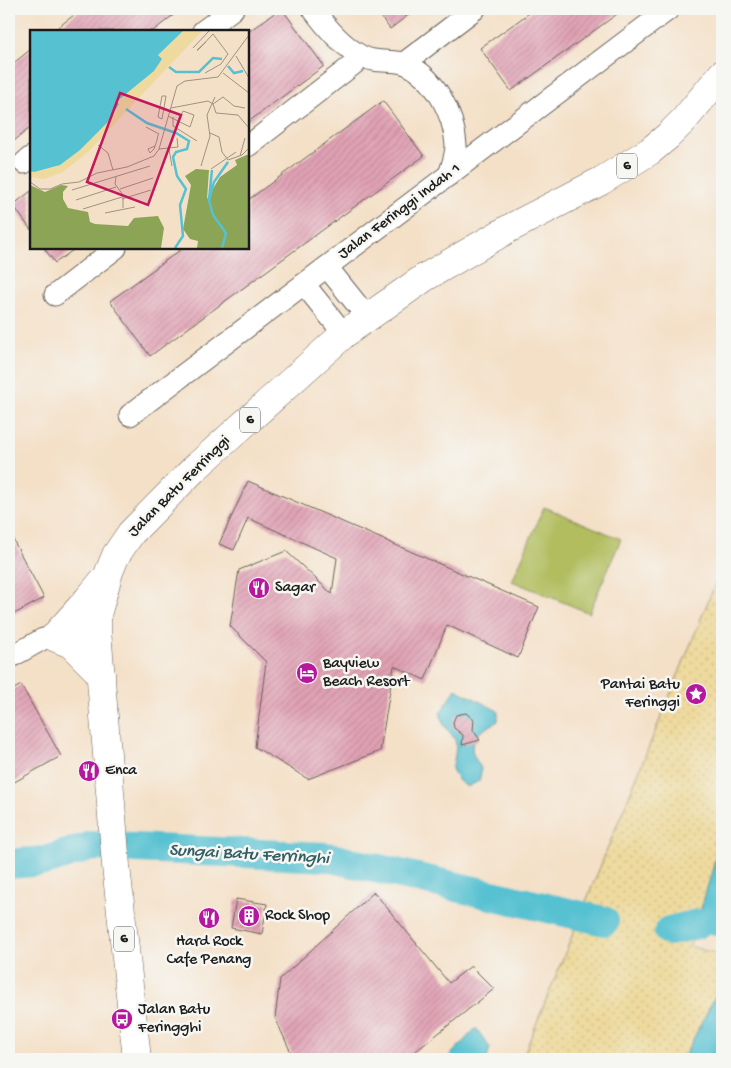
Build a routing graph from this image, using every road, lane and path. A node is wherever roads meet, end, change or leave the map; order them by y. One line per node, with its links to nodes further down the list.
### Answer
1 (233, 9): 5 (street)
2 (313, 9): 6 (street)
3 (474, 9): 7 (street)
4 (669, 9): 10 (street, Jalan Feringgi Indah 1)
5 (204, 30)
6 (363, 57): 7 (street); 9 (street)
7 (404, 63): 10 (street)
8 (722, 74): 15 (main road, Jalan Batu Ferringgi / 6)
9 (249, 145)
10 (449, 175): 12 (street, Jalan Feringgi Indah 1)
11 (115, 249): 14 (street)
12 (327, 267): 13 (street, Jalan Feringgi Indah 1); 15 (street)
13 (304, 284): 16 (street); 17 (street, Jalan Feringgi Indah 1)
14 (54, 295)
15 (367, 317): 16 (main road, Jalan Batu Ferringgi / 6)
16 (344, 334): 18 (main road, Jalan Batu Ferringgi / 6)
17 (130, 416)
18 (109, 572): 19 (main road, Jalan Batu Ferringgi / 6); 20 (main road)
19 (97, 630): 20 (street); 22 (main road, Jalan Batu Ferringgi / 6)
20 (54, 636): 21 (street); 22 (main road)
21 (9, 658)
22 (101, 674): 23 (main road, Jalan Batu Ferringgi / 6)
23 (137, 1059)

